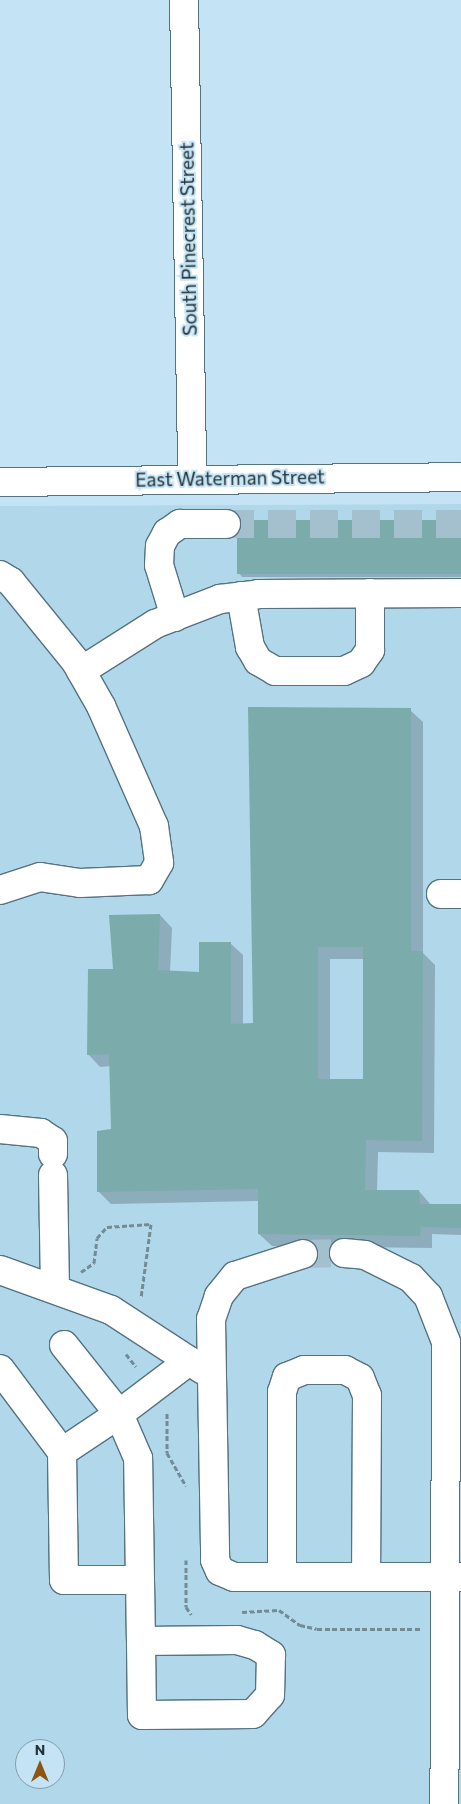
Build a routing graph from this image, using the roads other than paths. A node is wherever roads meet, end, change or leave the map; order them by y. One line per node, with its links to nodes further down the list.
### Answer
1 (184, 0): 3 (street, South Pinecrest Street)
2 (461, 477): 3 (street, East Waterman Street)
3 (192, 479): 4 (street, East Waterman Street)
4 (0, 482)
5 (226, 524): 10 (street)
6 (0, 575): 11 (street)
7 (461, 593): 8 (street)
8 (370, 594): 9 (street); 9 (street)
9 (241, 596): 10 (street)
10 (175, 617): 11 (street)
11 (81, 671): 12 (street)
12 (0, 890)
13 (0, 1129): 17 (street)
14 (344, 1253): 18 (street)
15 (303, 1254): 22 (street)
16 (0, 1270): 17 (street)
17 (54, 1289): 20 (street)
18 (454, 1342): 27 (street)
19 (64, 1345): 23 (street)
20 (189, 1361): 22 (street); 23 (street)
21 (0, 1369): 24 (street)
22 (212, 1376): 25 (street)
23 (119, 1414): 24 (street); 28 (street)
24 (62, 1452): 28 (street)
25 (282, 1577): 26 (street); 26 (street)
26 (366, 1577): 27 (street)
27 (453, 1577): 30 (street)
28 (140, 1580): 29 (street)
29 (141, 1641): 29 (street)
30 (444, 1804)

